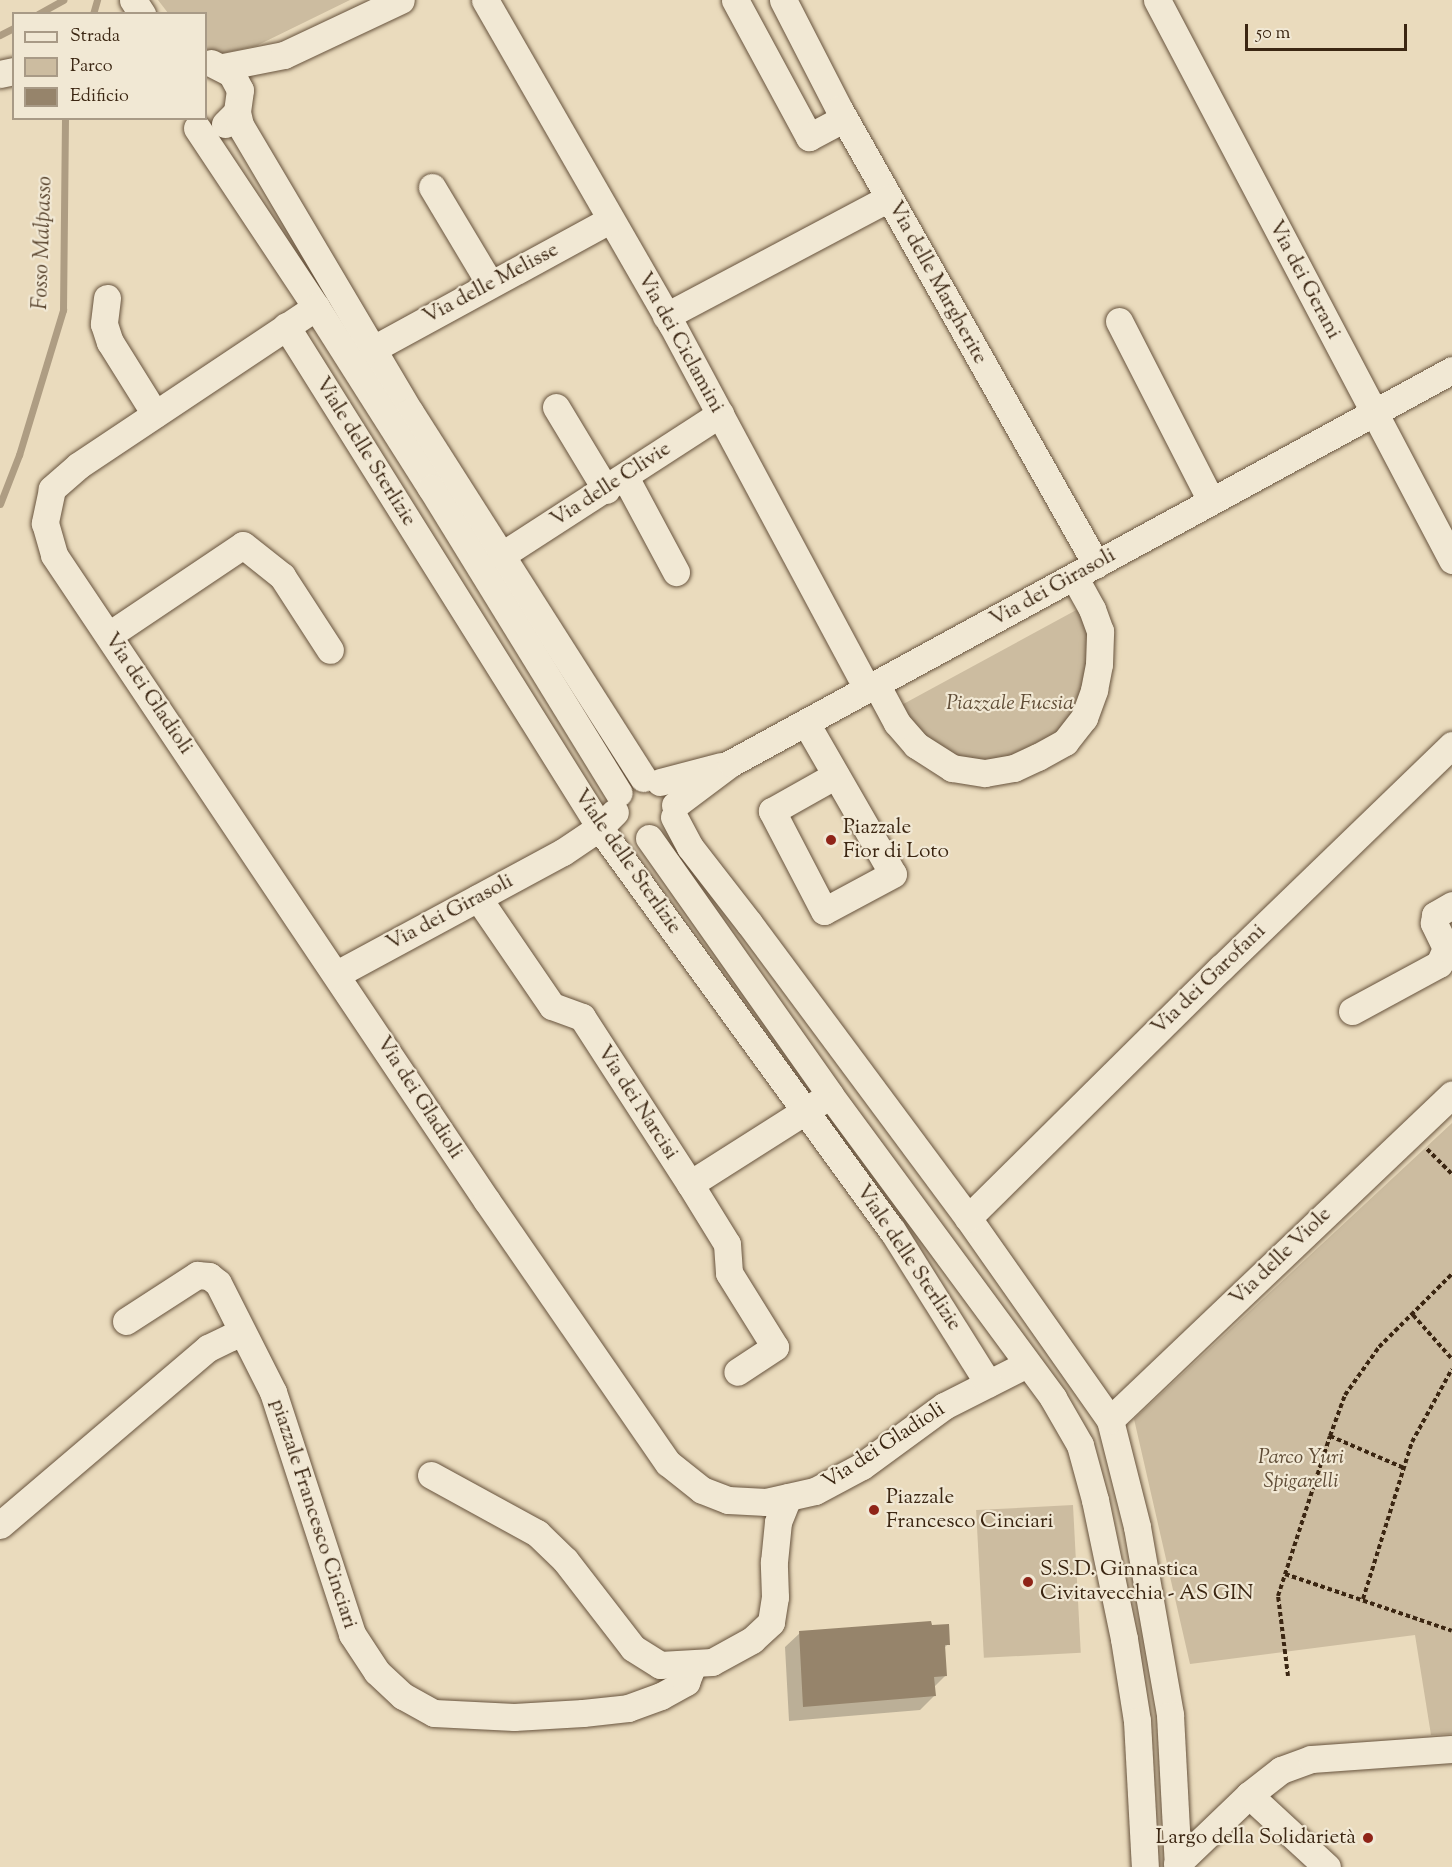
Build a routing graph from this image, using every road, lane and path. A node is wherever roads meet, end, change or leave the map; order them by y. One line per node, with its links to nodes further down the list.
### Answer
1 (401, 0): 6 (street)
2 (485, 0): 13 (street, Via dei Ciclamini)
3 (735, 0): 9 (street)
4 (783, 0): 9 (street, Via delle Margherite)
5 (1157, 0): 23 (street, Via dei Gerani)
6 (284, 55): 7 (street); 8 (street)
7 (214, 65): 8 (street)
8 (239, 105): 10 (street); 20 (street)
9 (844, 118): 12 (street, Via delle Margherite)
10 (190, 123): 16 (street, Viale delle Sterlizie)
11 (432, 187): 14 (street)
12 (889, 198): 17 (street); 30 (street, Via delle Margherite)
13 (610, 220): 14 (street, Via delle Melisse); 17 (street, Via dei Ciclamini)
14 (490, 284): 20 (street, Via delle Melisse)
15 (107, 298): 24 (street)
16 (316, 307): 19 (street, Via dei Gladioli); 41 (street, Viale delle Sterlizie)
17 (666, 316): 25 (street, Via dei Ciclamini)
18 (1119, 321): 27 (street)
19 (286, 326): 24 (street, Via dei Gladioli); 41 (street, Viale delle Sterlizie)
20 (373, 349): 28 (street)
21 (1452, 370): 23 (street, Via dei Girasoli)
22 (556, 407): 26 (street)
23 (1374, 413): 27 (street, Via dei Girasoli); 29 (street, Via dei Gerani)
24 (155, 414): 32 (street, Via dei Gladioli)
25 (720, 414): 26 (street, Via delle Clivie); 34 (street, Via dei Ciclamini)
26 (616, 483): 28 (street, Via delle Clivie); 31 (street)
27 (1211, 501): 30 (street, Via dei Girasoli)
28 (502, 555): 39 (street)
29 (1452, 560)
30 (1085, 571): 34 (street, Via dei Girasoli); 34 (street)
31 (676, 572)
32 (109, 635): 33 (street); 44 (street, Via dei Gladioli)
33 (330, 650)
34 (872, 687): 35 (street, Via dei Girasoli)
35 (806, 723): 37 (street, Via dei Girasoli); 38 (street)
36 (1452, 745): 52 (street, Via dei Garofani)
37 (731, 763): 39 (street, Via dei Girasoli); 40 (street, Via dei Girasoli)
38 (836, 775): 38 (street)
39 (651, 780): 40 (street); 41 (street, Via dei Girasoli)
40 (675, 811): 41 (street, Via dei Girasoli); 52 (street)
41 (619, 823): 42 (street, Via dei Girasoli); 47 (street, Viale delle Sterlizie); 48 (street, Viale delle Sterlizie)
42 (478, 898): 44 (street, Via dei Girasoli); 51 (street, Via dei Narcisi)
43 (1452, 905): 45 (street)
44 (337, 974): 66 (street, Via dei Gladioli)
45 (1353, 1011)
46 (1452, 1094): 49 (street, Via delle Viole)
47 (830, 1095): 48 (street, Via dei Narcisi); 58 (street, Viale delle Sterlizie)
48 (805, 1111): 51 (street, Via dei Narcisi); 61 (street, Viale delle Sterlizie)
49 (1411, 1133): 50 (path); 62 (street, Via delle Viole)
50 (1452, 1174)
51 (690, 1184): 60 (street)
52 (968, 1218): 62 (street)
53 (1452, 1274): 54 (path)
54 (1413, 1315): 57 (path); 63 (path)
55 (126, 1320): 56 (street, piazzale Francesco Cinciari)
56 (243, 1334): 67 (street); 71 (street, piazzale Francesco Cinciari)
57 (1452, 1359)
58 (1027, 1364): 61 (street, Via dei Gladioli); 76 (street, Viale delle Sterlizie)
59 (1452, 1369): 64 (path)
60 (737, 1372)
61 (988, 1383): 66 (street, Via dei Gladioli)
62 (1110, 1420): 75 (street)
63 (1330, 1436): 64 (path); 68 (path)
64 (1404, 1468): 69 (path)
65 (431, 1474): 71 (street)
66 (788, 1497): 71 (street)
67 (0, 1525)
68 (1285, 1575): 69 (path); 72 (path)
69 (1363, 1599): 70 (path)
70 (1452, 1631)
71 (693, 1665)
72 (1288, 1676)
73 (1452, 1749): 74 (street)
74 (1249, 1795): 75 (street); 77 (street)
75 (1177, 1866)
76 (1144, 1867)
77 (1327, 1867)

